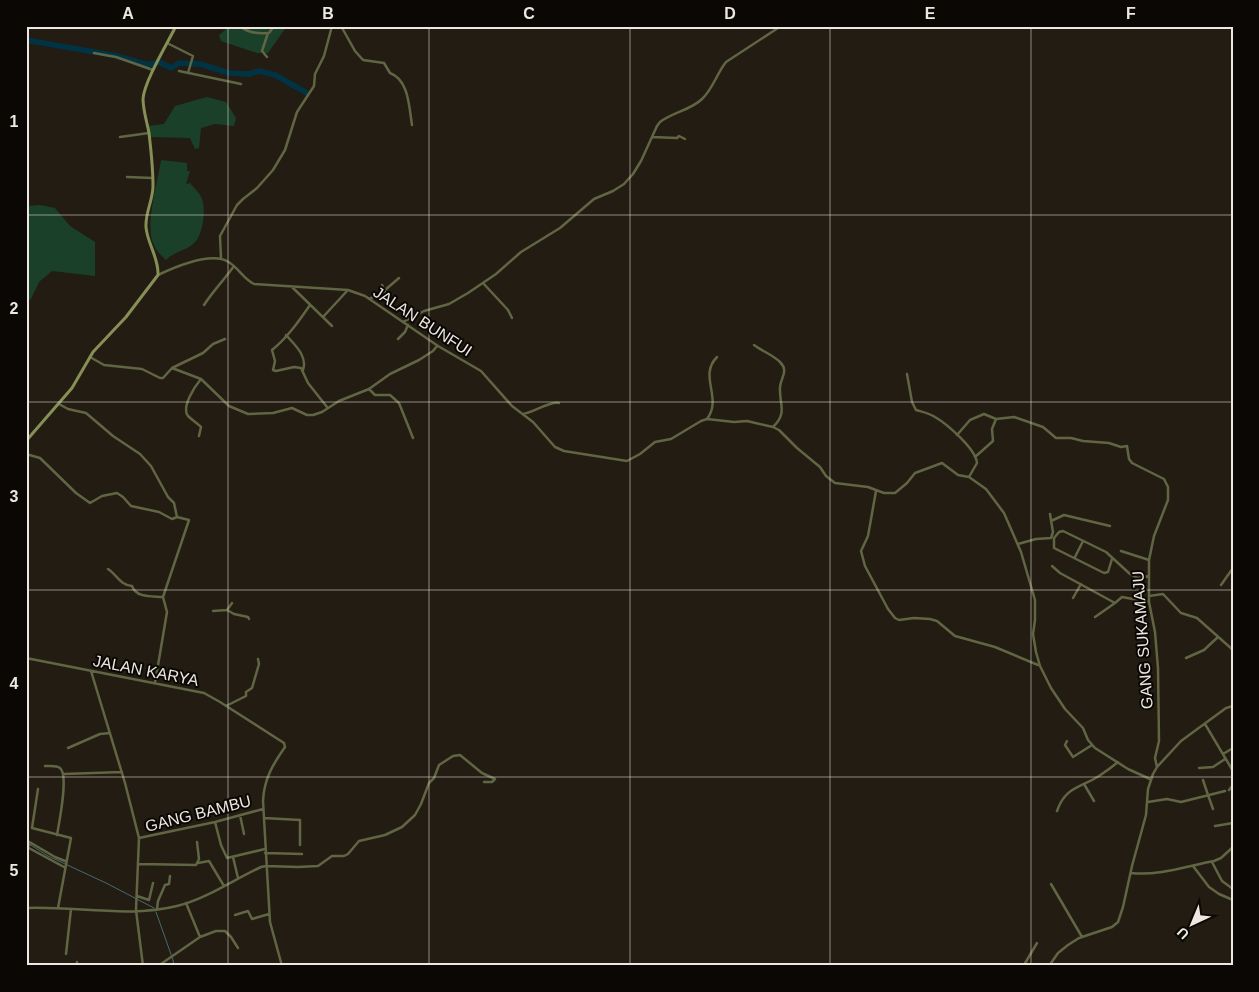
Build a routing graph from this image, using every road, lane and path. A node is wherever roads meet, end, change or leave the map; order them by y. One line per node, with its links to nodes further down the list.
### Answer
1 (176, 26): 8 (street)
2 (240, 26): 7 (street)
3 (274, 26): 7 (street)
4 (332, 26): 22 (street)
5 (341, 26): 15 (street)
6 (781, 26): 18 (street)
7 (268, 33): 10 (street)
8 (168, 44): 11 (street); 13 (street)
9 (94, 53): 11 (street)
10 (267, 57)
11 (154, 70): 16 (street)
12 (179, 71): 13 (street)
13 (187, 73): 14 (street)
14 (241, 84)
15 (412, 125)
16 (149, 133): 17 (street); 21 (street)
17 (120, 136)
18 (652, 137): 19 (street); 26 (street)
19 (685, 139)
20 (128, 177): 21 (street)
21 (153, 178): 24 (street)
22 (221, 258): 23 (street, JALAN BUNFUI); 24 (street)
23 (234, 266): 28 (street, JALAN BUNFUI); 33 (street)
24 (158, 275): 44 (street)
25 (399, 278): 30 (street)
26 (483, 283): 35 (street); 36 (street)
27 (382, 285): 30 (street)
28 (291, 286): 29 (street, JALAN BUNFUI); 32 (street)
29 (348, 290): 31 (street, JALAN BUNFUI); 34 (street)
30 (386, 290): 31 (street)
31 (369, 299): 36 (street, JALAN BUNFUI)
32 (310, 304): 34 (street); 39 (street)
33 (204, 305)
34 (323, 317): 38 (street)
35 (512, 318)
36 (403, 322): 37 (street, JALAN BUNFUI)
37 (408, 325): 40 (street); 43 (street, JALAN BUNFUI)
38 (332, 326)
39 (286, 335): 47 (street); 47 (street)
40 (398, 339)
41 (225, 340): 46 (street)
42 (754, 345): 57 (street)
43 (438, 346): 50 (street); 54 (street, JALAN BUNFUI)
44 (90, 357): 46 (street); 52 (street)
45 (717, 357): 55 (street)
46 (172, 368): 49 (street)
47 (303, 370): 53 (street)
48 (907, 374): 58 (street)
49 (201, 380): 53 (street); 59 (street)
50 (369, 389): 53 (street); 60 (street)
51 (559, 403): 54 (street)
52 (59, 404): 61 (street); 67 (street)
53 (328, 407)
54 (522, 414): 55 (street, JALAN BUNFUI)
55 (707, 419): 57 (street)
56 (996, 419): 58 (street); 63 (street); 76 (street, GANG SUKAMAJU)
57 (773, 427): 65 (street)
58 (957, 435): 63 (street)
59 (199, 436)
60 (413, 438)
61 (27, 440)
62 (26, 454): 67 (street)
63 (975, 457): 64 (street)
64 (969, 477): 65 (street); 72 (street)
65 (876, 491): 98 (street)
66 (1050, 514): 68 (street)
67 (177, 517): 84 (street)
68 (1051, 520): 69 (street); 70 (street)
69 (1110, 526)
70 (1053, 538): 71 (street); 72 (street); 74 (street)
71 (1084, 541): 74 (street); 75 (street)
72 (1018, 544): 98 (street)
73 (1121, 551): 76 (street)
74 (1075, 558): 75 (street)
75 (1112, 559): 80 (street)
76 (1149, 560): 80 (street, GANG SUKAMAJU)
77 (1052, 566): 81 (street)
78 (1233, 568): 82 (street)
79 (108, 569): 84 (street)
80 (1149, 576): 83 (street, GANG SUKAMAJU)
81 (1081, 584): 85 (street); 88 (street)
82 (1221, 585)
83 (1149, 596): 86 (street, GANG SUKAMAJU); 93 (street)
84 (163, 597): 100 (street)
85 (1073, 598)
86 (1149, 602): 88 (street); 113 (street, GANG SUKAMAJU)
87 (232, 603): 89 (street)
88 (1115, 603): 91 (street)
89 (227, 610): 90 (street); 92 (street)
90 (213, 611)
91 (1095, 616)
92 (249, 620)
93 (1218, 638): 94 (street); 96 (street)
94 (1233, 650)
95 (26, 658): 99 (street, JALAN KARYA)
96 (1186, 658)
97 (258, 659): 101 (street)
98 (1039, 665): 106 (street)
99 (91, 671): 100 (street, JALAN KARYA); 104 (street)
100 (155, 683): 101 (street, JALAN KARYA)
101 (226, 706): 130 (street, JALAN KARYA)
102 (1233, 706): 103 (street)
103 (1205, 724): 109 (street); 113 (street)
104 (110, 733): 107 (street); 117 (street)
105 (1067, 742): 106 (street)
106 (1092, 745): 111 (street)
107 (68, 748)
108 (1233, 748): 109 (street)
109 (1223, 754): 110 (street)
110 (1225, 759): 114 (street); 115 (street)
111 (1118, 762): 119 (street); 122 (street)
112 (45, 766): 118 (street)
113 (1156, 767): 119 (street)
114 (1232, 767): 116 (street)
115 (1199, 768)
116 (1233, 771)
117 (122, 772): 118 (street); 140 (street)
118 (64, 774): 139 (street)
119 (1150, 779): 129 (street)
120 (1203, 780): 127 (street)
121 (484, 782): 155 (street)
122 (1084, 784): 128 (street); 132 (street)
123 (1233, 785): 125 (street)
124 (38, 789): 139 (street)
125 (1229, 790)
126 (1225, 791): 127 (street)
127 (1208, 795): 129 (street); 131 (street)
128 (1094, 801)
129 (1148, 802): 157 (street)
130 (263, 809): 133 (street, GANG BAMBU); 134 (street)
131 (1213, 809)
132 (1057, 811)
133 (240, 815): 135 (street, GANG BAMBU); 138 (street)
134 (264, 818): 143 (street); 146 (street)
135 (215, 822): 140 (street, GANG BAMBU); 150 (street)
136 (1233, 823): 137 (street)
137 (1215, 826)
138 (244, 834)
139 (57, 835): 153 (street)
140 (139, 838): 154 (street)
141 (26, 840): 144 (street)
142 (198, 842): 152 (street)
143 (300, 844)
144 (29, 845): 149 (street); 153 (street)
145 (1233, 847): 151 (street)
146 (265, 848): 147 (street); 150 (street)
147 (265, 853): 148 (street); 155 (street)
148 (302, 854)
149 (26, 856)
150 (233, 857): 159 (street)
151 (1212, 862): 156 (street); 163 (street)
152 (198, 863): 154 (street); 162 (street)
153 (65, 864): 168 (street)
154 (139, 864): 164 (street)
155 (266, 866): 159 (street); 172 (street)
156 (1193, 866): 157 (street); 165 (street)
157 (1130, 873): 175 (street)
158 (170, 876): 170 (street)
159 (238, 878): 162 (street)
160 (153, 883): 164 (street)
161 (1051, 884): 175 (street)
162 (224, 886): 166 (street)
163 (1233, 889)
164 (137, 897): 171 (street)
165 (1233, 900)
166 (186, 904): 170 (street); 174 (street)
167 (26, 908): 168 (street)
168 (58, 908): 169 (street)
169 (71, 909): 171 (street); 178 (street)
170 (157, 909): 171 (street)
171 (136, 910): 179 (street)
172 (269, 914): 173 (street); 181 (street)
173 (235, 915)
174 (200, 937): 177 (street); 180 (street)
175 (1082, 937): 183 (street)
176 (1037, 943): 182 (street)
177 (238, 948)
178 (66, 954)
179 (143, 966)
180 (158, 966)
181 (282, 966)
182 (1025, 966)
183 (1049, 966)

